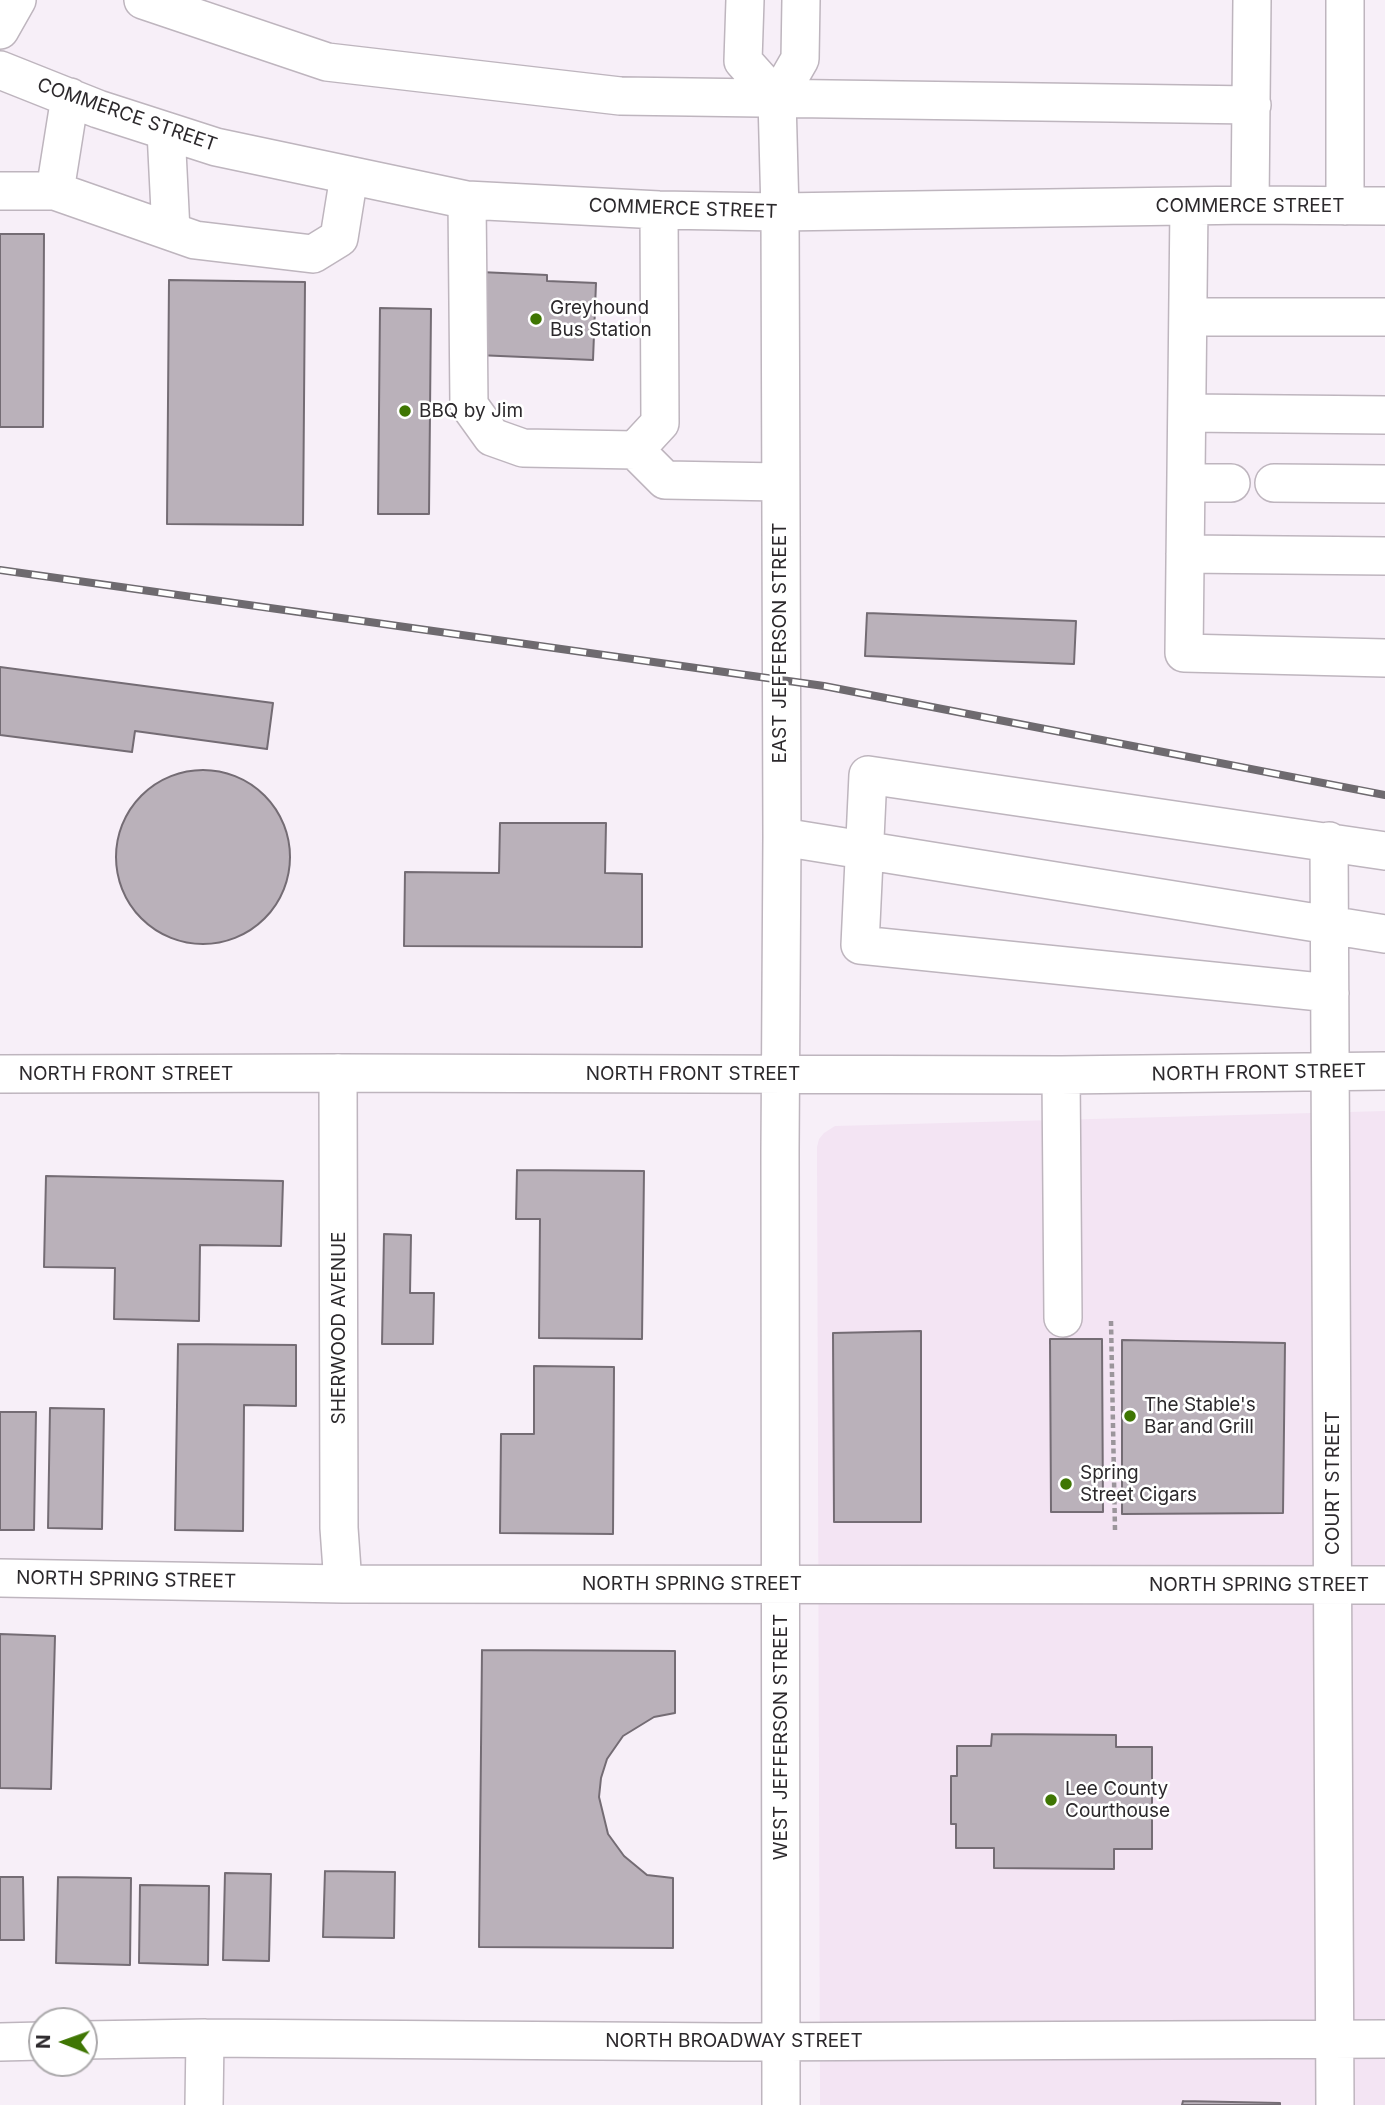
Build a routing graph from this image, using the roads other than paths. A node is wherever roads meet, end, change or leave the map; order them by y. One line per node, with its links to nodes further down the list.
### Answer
1 (17, 0): 7 (street)
2 (143, 0): 10 (street)
3 (745, 0): 10 (street)
4 (801, 0): 10 (street)
5 (1252, 0): 11 (street)
6 (1345, 0): 19 (street)
7 (0, 30)
8 (0, 69): 9 (street, COMMERCE STREET)
9 (70, 97): 12 (street, COMMERCE STREET); 15 (street)
10 (777, 99): 11 (street); 22 (street, EAST JEFFERSON STREET)
11 (1252, 105): 17 (street)
12 (166, 131): 13 (street, COMMERCE STREET); 23 (street)
13 (349, 176): 16 (street, COMMERCE STREET); 23 (street)
14 (0, 191): 15 (street)
15 (55, 191): 23 (street)
16 (467, 200): 21 (street, COMMERCE STREET); 28 (street)
17 (1250, 205): 18 (street, COMMERCE STREET); 19 (street, COMMERCE STREET)
18 (1189, 206): 22 (street, COMMERCE STREET); 24 (street)
19 (1345, 206): 20 (street, COMMERCE STREET)
20 (1385, 206)
21 (659, 209): 22 (street, COMMERCE STREET); 28 (street)
22 (780, 212): 29 (street, EAST JEFFERSON STREET)
23 (171, 231)
24 (1188, 317): 25 (street); 26 (street)
25 (1385, 317)
26 (1187, 413): 27 (street); 30 (street)
27 (1385, 415)
28 (635, 450): 29 (street)
29 (780, 482): 37 (street, EAST JEFFERSON STREET)
30 (1186, 483): 31 (street); 34 (street)
31 (1231, 483)
32 (1274, 483): 33 (street)
33 (1385, 484)
34 (1185, 554): 35 (street); 36 (street)
35 (1385, 556)
36 (1385, 657)
37 (782, 837): 39 (street); 48 (street, EAST JEFFERSON STREET)
38 (1329, 841): 39 (street); 40 (street); 41 (street, COURT STREET)
39 (864, 850): 41 (street); 43 (street)
40 (1385, 851)
41 (1330, 925): 42 (street); 43 (street, COURT STREET)
42 (1385, 934)
43 (1330, 993): 45 (street, COURT STREET)
44 (1385, 1071): 45 (street, NORTH FRONT STREET)
45 (1331, 1072): 49 (street, NORTH FRONT STREET); 54 (street, COURT STREET)
46 (338, 1073): 47 (street, NORTH FRONT STREET); 48 (street, NORTH FRONT STREET); 52 (street, SHERWOOD AVENUE)
47 (0, 1074)
48 (780, 1074): 49 (street, NORTH FRONT STREET); 53 (street, WEST JEFFERSON STREET)
49 (1061, 1075): 50 (street)
50 (1063, 1318)
51 (0, 1578): 52 (street, NORTH SPRING STREET)
52 (343, 1584): 53 (street, NORTH SPRING STREET)
53 (781, 1584): 54 (street, NORTH SPRING STREET); 62 (street, WEST JEFFERSON STREET)
54 (1334, 1586): 55 (street, NORTH SPRING STREET); 57 (street, COURT STREET)
55 (1385, 1586)
56 (205, 2038): 59 (street, NORTH BROADWAY STREET); 62 (street, NORTH BROADWAY STREET); 63 (street)
57 (1335, 2039): 58 (street, NORTH BROADWAY STREET); 62 (street, NORTH BROADWAY STREET); 65 (street, COURT STREET)
58 (1385, 2039)
59 (98, 2040)
60 (28, 2041): 61 (street)
61 (0, 2042)
62 (781, 2042): 64 (street, WEST JEFFERSON STREET)
63 (204, 2105)
64 (781, 2105)
65 (1335, 2105)

